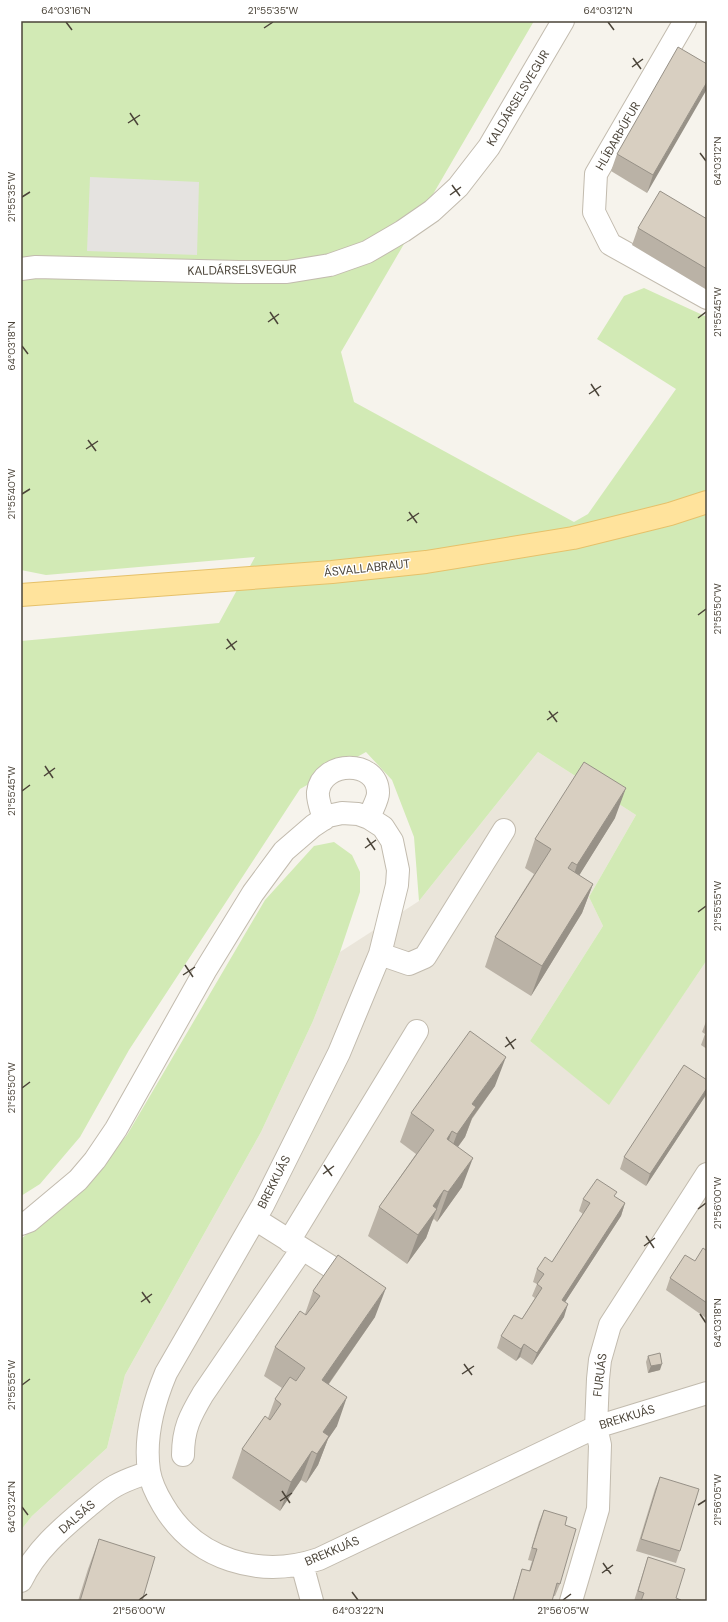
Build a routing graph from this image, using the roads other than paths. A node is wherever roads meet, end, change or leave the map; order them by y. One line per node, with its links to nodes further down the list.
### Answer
1 (563, 21): 3 (street, KALDÁRSELSVEGUR)
2 (685, 21): 4 (street, HLÍÐARÞÚFUR)
3 (21, 269)
4 (707, 298)
5 (707, 502): 6 (main road, ÁSVALLABRAUT)
6 (21, 595)
7 (368, 818): 8 (street, BREKKUÁS); 8 (street); 10 (street, BREKKUÁS)
8 (324, 819): 14 (street, BREKKUÁS)
9 (504, 830): 10 (street)
10 (380, 954): 13 (street, BREKKUÁS)
11 (417, 1031): 15 (street)
12 (707, 1174): 18 (street, FURUÁS)
13 (255, 1219): 15 (street); 20 (street, BREKKUÁS)
14 (21, 1224)
15 (296, 1245): 16 (street); 19 (street)
16 (358, 1284)
17 (707, 1393): 18 (street, BREKKUÁS)
18 (596, 1427): 21 (street, BREKKUÁS); 24 (street, FURUÁS)
19 (183, 1455)
20 (149, 1472): 21 (street, BREKKUÁS); 22 (street, DALSÁS)
21 (302, 1564): 23 (street)
22 (21, 1581)
23 (312, 1601)
24 (571, 1601)

